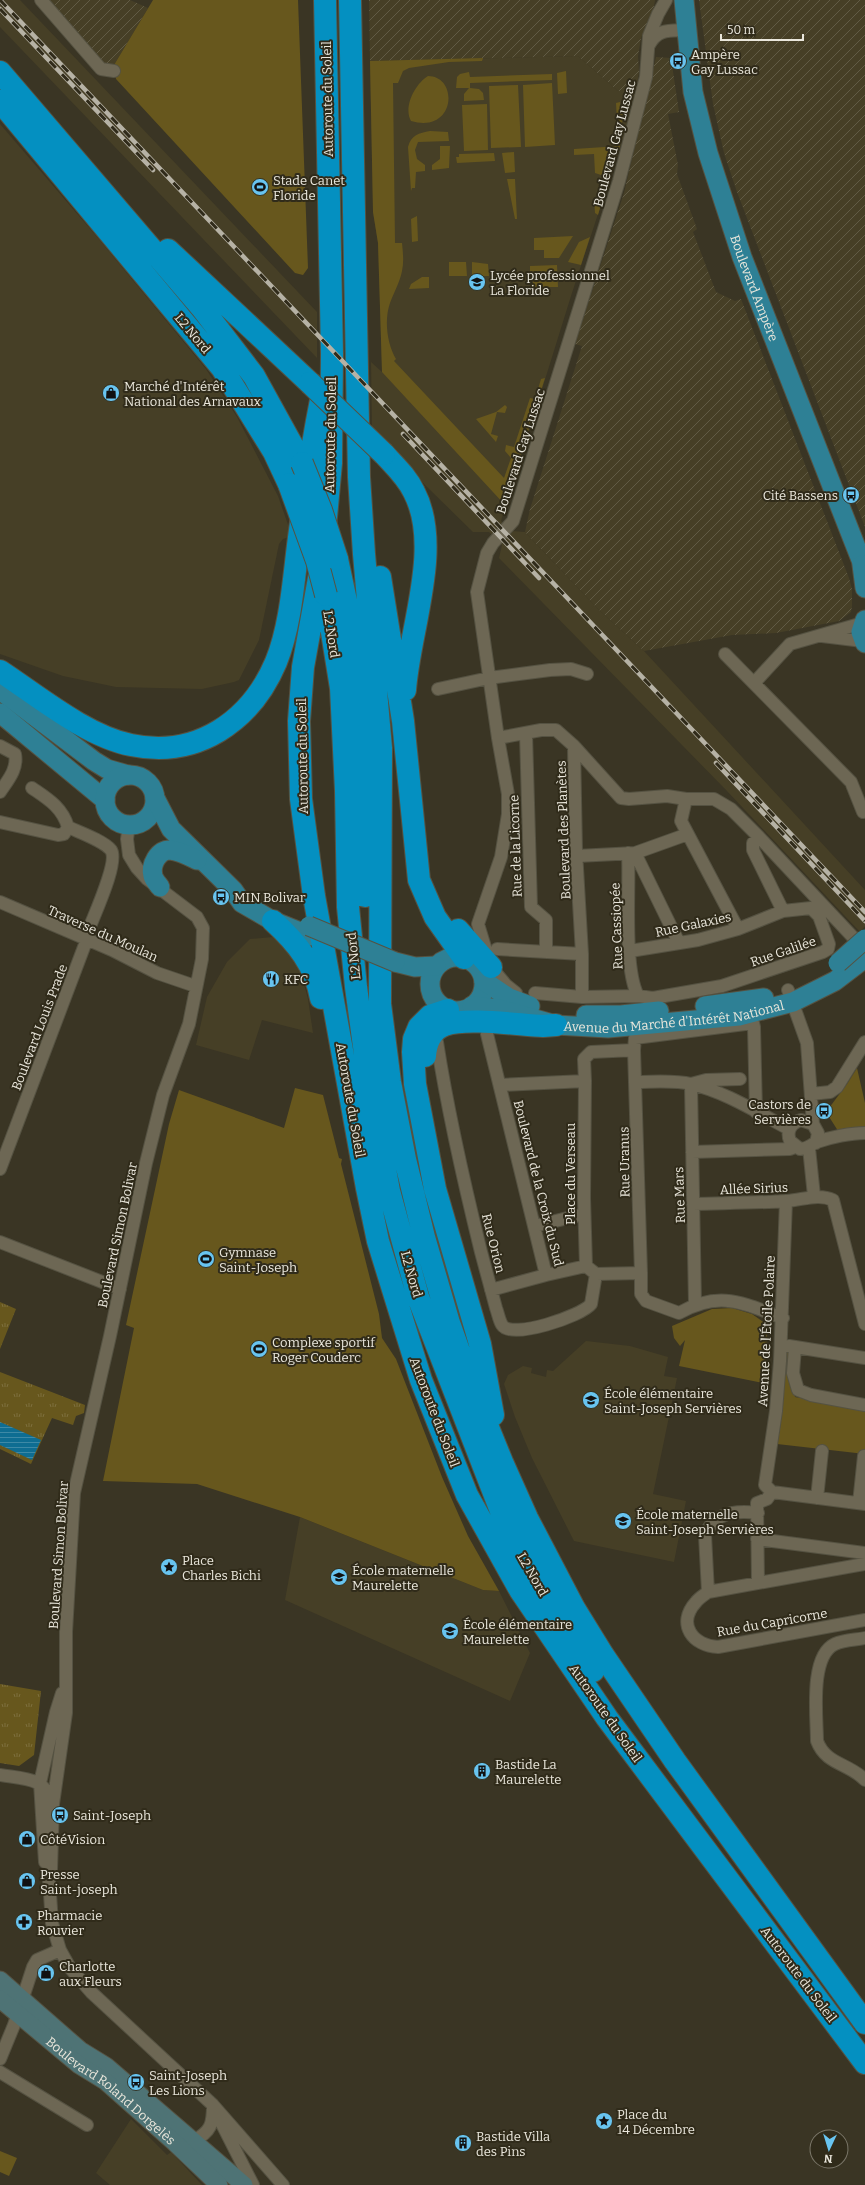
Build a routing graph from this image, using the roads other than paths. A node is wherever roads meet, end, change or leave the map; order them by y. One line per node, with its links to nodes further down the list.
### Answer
1 (41, 0): 8 (street)
2 (325, 0): 13 (highway, Autoroute du Soleil)
3 (350, 0): 12 (highway, Autoroute du Soleil)
4 (666, 0): 7 (street, Boulevard Gay Lussac)
5 (684, 0): 6 (main road, Boulevard Ampère)
6 (688, 30): 7 (street); 14 (main road, Boulevard Ampère)
7 (648, 46): 21 (street, Boulevard Gay Lussac)
8 (114, 70)
9 (0, 72): 11 (highway, L2 Nord)
10 (0, 101): 136 (highway, L2 Nord, bridge)
11 (65, 149): 26 (highway, bridge); 74 (highway, L2 Nord, bridge)
12 (356, 285): 26 (highway); 74 (highway, Autoroute du Soleil)
13 (332, 357): 19 (highway); 115 (highway, Autoroute du Soleil)
14 (864, 568): 15 (main road, Boulevard Ampère)
15 (865, 588)
16 (864, 632): 17 (street); 17 (street)
17 (815, 636): 22 (street)
18 (725, 654): 22 (street)
19 (0, 671)
20 (587, 674): 21 (street)
21 (489, 678): 23 (street); 28 (street, Boulevard Gay Lussac)
22 (754, 683): 37 (street)
23 (438, 689)
24 (0, 690): 31 (main road)
25 (0, 713): 36 (main road)
26 (403, 721): 50 (highway)
27 (526, 734): 28 (street, Boulevard des Planètes); 30 (street, Boulevard des Planètes); 60 (street, Rue de la Licorne)
28 (498, 738): 65 (street, Boulevard Gay Lussac)
29 (0, 746): 33 (street)
30 (574, 746): 35 (street); 45 (street, Boulevard des Planètes)
31 (128, 775): 34 (main road); 36 (main road)
32 (32, 788): 40 (street)
33 (0, 792)
34 (155, 798): 39 (main road); 41 (main road)
35 (686, 799): 42 (street); 43 (street)
36 (105, 800): 39 (main road)
37 (863, 812)
38 (0, 822): 40 (street)
39 (137, 823): 41 (main road); 47 (street, Boulevard Simon Bolivar)
40 (68, 827): 55 (street, Boulevard Louis Prade)
41 (171, 829): 46 (main road)
42 (688, 834): 44 (street); 53 (street)
43 (759, 837): 51 (street); 58 (street)
44 (632, 853): 45 (street); 57 (street); 59 (street, Rue Cassiopée)
45 (577, 856): 61 (street, Boulevard des Planètes)
46 (202, 862): 47 (main road); 48 (main road)
47 (160, 887): 68 (street, Boulevard Simon Bolivar)
48 (233, 890): 52 (main road); 54 (main road)
49 (0, 902): 55 (street, Traverse du Moulan)
50 (428, 902): 62 (highway); 65 (highway)
51 (783, 911): 53 (street, Rue Galaxies); 70 (street, Rue Galilée)
52 (273, 921): 54 (main road); 115 (highway)
53 (738, 929): 57 (street, Rue Galaxies)
54 (309, 931): 66 (main road)
55 (88, 934): 68 (street, Traverse du Moulan); 96 (street, Boulevard Louis Prade)
56 (865, 939): 67 (main road, Avenue du Marché d'Intérêt National, bridge)
57 (679, 943): 59 (street, Rue Galaxies)
58 (865, 950)
59 (630, 951): 70 (street, Rue Cassiopée)
60 (546, 952): 61 (street); 65 (street)
61 (582, 954): 72 (street, Boulevard des Planètes)
62 (464, 958): 64 (main road); 65 (main road)
63 (865, 958): 67 (main road, Avenue du Marché d'Intérêt National)
64 (436, 966): 66 (main road); 69 (main road)
65 (491, 966): 73 (main road, Avenue du Marché d'Intérêt National); 75 (main road)
66 (396, 967): 69 (main road)
67 (839, 970): 71 (main road, Avenue du Marché d'Intérêt National)
68 (195, 986): 107 (street, Boulevard Simon Bolivar)
69 (430, 988): 76 (main road)
70 (638, 996): 72 (street, Rue Galilée)
71 (791, 996): 73 (main road, Avenue du Marché d'Intérêt National); 77 (main road, Avenue du Marché d'Intérêt National); 87 (street)
72 (582, 997): 73 (street, Rue Galilée)
73 (536, 1001)
74 (380, 1004): 119 (highway, Autoroute du Soleil)
75 (472, 1006): 76 (main road); 77 (main road, Avenue du Marché d'Intérêt National)
76 (448, 1010): 93 (highway)
77 (556, 1025): 93 (highway)
78 (486, 1034): 86 (street, Boulevard de la Croix du Sud)
79 (437, 1042): 108 (street, Rue Orion)
80 (865, 1042): 87 (street)
81 (634, 1050): 83 (street, Place du Verseau); 84 (street, Rue Uranus); 88 (street)
82 (740, 1079): 85 (street)
83 (585, 1081): 86 (street); 100 (street, Place du Verseau)
84 (636, 1082): 85 (street); 104 (street, Rue Uranus)
85 (691, 1084): 88 (street); 95 (street, Rue Mars)
86 (500, 1085): 101 (street, Boulevard de la Croix du Sud)
87 (811, 1094): 89 (street); 90 (street)
88 (756, 1112): 90 (street)
89 (813, 1124): 90 (street); 92 (street)
90 (793, 1125): 94 (street)
91 (865, 1133): 92 (street)
92 (812, 1145): 94 (street); 97 (street)
93 (427, 1147): 119 (highway)
94 (795, 1147): 95 (street)
95 (692, 1152): 99 (street, Rue Mars)
96 (0, 1169)
97 (814, 1196): 98 (street, Allée Sirius); 111 (street)
98 (786, 1201): 99 (street, Allée Sirius); 110 (street, Avenue de l'Étoile Polaire)
99 (693, 1204): 109 (street, Rue Mars)
100 (584, 1214): 101 (street); 103 (street, Place du Verseau)
101 (535, 1226): 106 (street, Boulevard de la Croix du Sud)
102 (0, 1242): 107 (street)
103 (586, 1266): 105 (street, Boulevard de la Croix du Sud); 106 (street, Boulevard de la Croix du Sud)
104 (641, 1273): 105 (street); 109 (street)
105 (596, 1274): 108 (street, Rue Orion)
106 (546, 1275): 108 (street)
107 (120, 1289): 131 (street, Boulevard Simon Bolivar)
108 (491, 1290)
109 (695, 1304): 110 (street)
110 (783, 1318): 112 (street, Avenue de l'Étoile Polaire)
111 (865, 1324)
112 (782, 1344): 113 (street); 120 (street, Avenue de l'Étoile Polaire)
113 (795, 1348): 114 (street); 116 (street)
114 (865, 1358)
115 (421, 1380): 136 (highway, Autoroute du Soleil)
116 (865, 1406)
117 (822, 1451): 121 (street)
118 (864, 1456): 122 (street)
119 (502, 1462): 142 (highway, Autoroute du Soleil)
120 (768, 1488): 121 (street); 123 (street, Avenue de l'Étoile Polaire)
121 (817, 1498): 122 (street)
122 (862, 1503)
123 (757, 1508): 124 (street); 128 (street)
124 (757, 1539): 125 (street); 127 (street)
125 (865, 1553)
126 (865, 1564): 127 (street)
127 (758, 1584): 128 (street)
128 (708, 1592): 129 (street, Rue du Capricorne)
129 (865, 1620)
130 (865, 1638): 133 (street)
131 (64, 1687): 134 (street); 135 (street)
132 (0, 1775): 134 (street)
133 (865, 1780)
134 (40, 1783): 135 (street); 137 (street)
135 (53, 1804): 137 (street)
136 (700, 1840): 144 (highway, Autoroute du Soleil)
137 (49, 1880): 138 (street)
138 (60, 1950): 141 (street); 146 (street)
139 (0, 1980): 141 (main road, Boulevard Roland Dorgelès)
140 (0, 1999): 141 (main road, Boulevard Roland Dorgelès)
141 (21, 2007): 143 (street); 148 (main road, Boulevard Roland Dorgelès); 149 (main road, Boulevard Roland Dorgelès)
142 (865, 2023)
143 (0, 2059)
144 (865, 2063)
145 (0, 2072): 147 (street)
146 (212, 2105): 148 (street); 151 (street); 152 (street)
147 (87, 2125)
148 (193, 2141): 150 (main road, Boulevard Roland Dorgelès)
149 (219, 2185)
150 (244, 2185)
151 (253, 2185)
152 (283, 2185)

